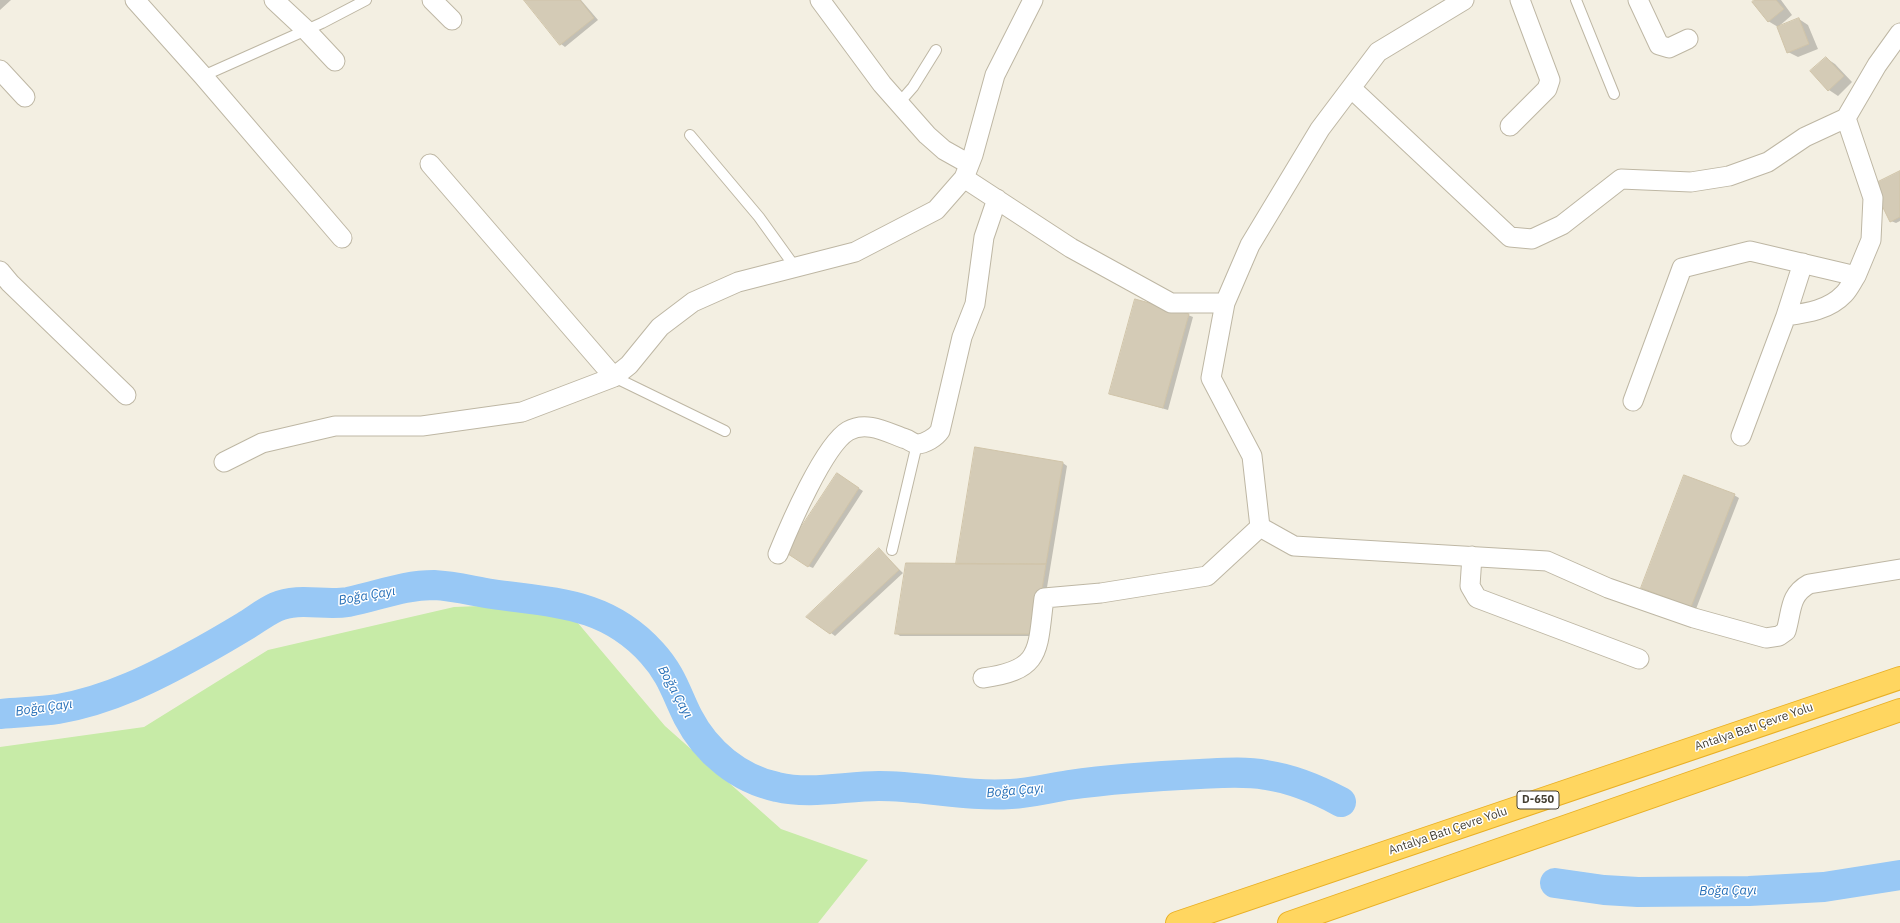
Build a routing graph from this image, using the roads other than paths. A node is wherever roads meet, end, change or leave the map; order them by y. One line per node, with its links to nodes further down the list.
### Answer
1 (135, 0): 18 (street)
2 (274, 0): 12 (street)
3 (366, 0): 12 (lane)
4 (432, 0): 11 (street)
5 (820, 0): 22 (street)
6 (1033, 0): 27 (street)
7 (1464, 0): 19 (street)
8 (1520, 0): 24 (street)
9 (1576, 0): 20 (lane)
10 (1638, 0): 14 (street)
11 (452, 20)
12 (305, 29): 16 (street); 18 (lane)
13 (1900, 33): 23 (street)
14 (1688, 39)
15 (936, 50): 22 (lane)
16 (335, 61)
17 (0, 70): 21 (street)
18 (203, 76): 29 (street)
19 (1351, 88): 23 (street); 34 (street)
20 (1614, 94)
21 (25, 97)
22 (899, 103): 27 (street)
23 (1846, 118): 33 (street)
24 (1510, 126)
25 (690, 135): 31 (lane)
26 (430, 164): 36 (street)
27 (967, 171): 28 (street); 31 (street)
28 (997, 199): 34 (street); 41 (street)
29 (342, 238)
30 (1803, 263): 33 (street); 35 (street); 38 (street)
31 (795, 267): 36 (street)
32 (0, 270): 37 (street)
33 (1856, 276): 35 (street)
34 (1225, 303): 43 (street)
35 (1786, 316): 40 (street)
36 (614, 377): 39 (lane); 42 (street)
37 (126, 395)
38 (1633, 401)
39 (725, 431)
40 (1741, 436)
41 (917, 444): 44 (lane); 45 (street)
42 (224, 462)
43 (1260, 527): 46 (street); 49 (street)
44 (892, 550)
45 (778, 554)
46 (1472, 556): 47 (street); 48 (street)
47 (1900, 569)
48 (1639, 659)
49 (983, 678)
50 (1900, 678): 52 (highway, Antalya Batı Çevre Yolu / D-650)
51 (1900, 710): 53 (highway)
52 (1177, 923)
53 (1289, 923)

